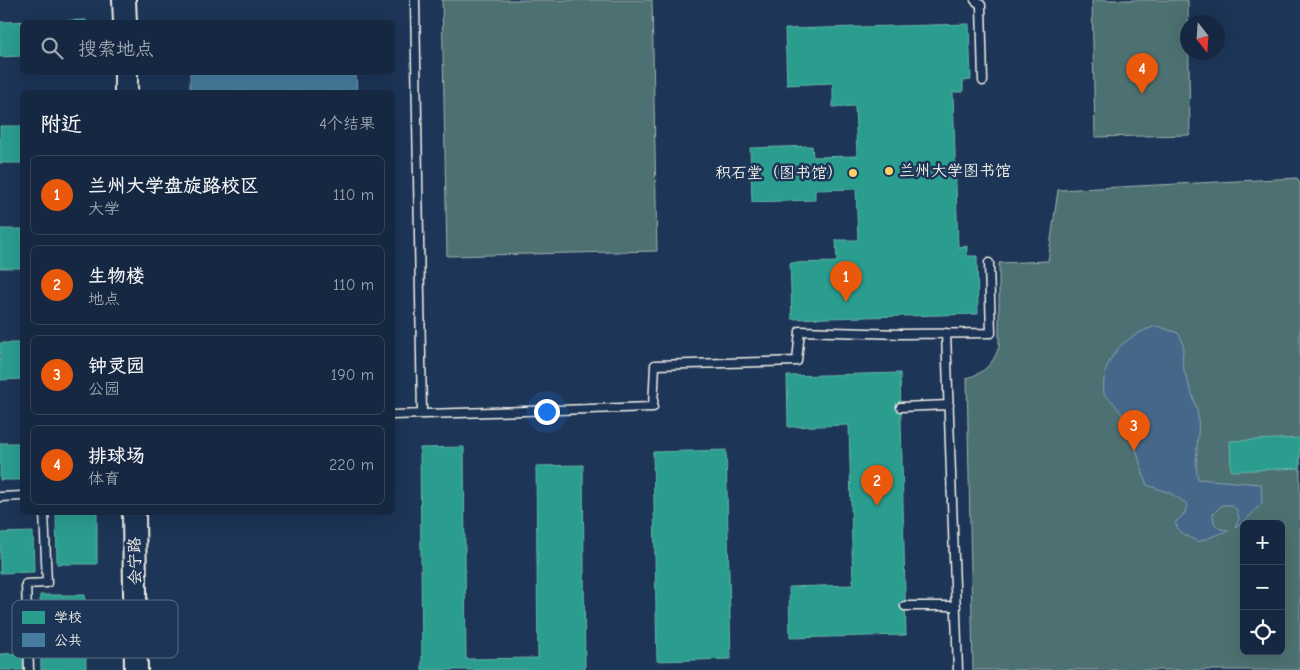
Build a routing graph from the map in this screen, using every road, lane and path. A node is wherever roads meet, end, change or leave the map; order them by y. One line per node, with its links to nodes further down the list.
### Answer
1 (124, 0): 4 (street)
2 (415, 0): 12 (lane)
3 (975, 0): 6 (lane)
4 (125, 20)
5 (126, 75): 7 (street)
6 (983, 80)
7 (126, 90)
8 (989, 263): 9 (lane)
9 (946, 333): 10 (lane); 12 (lane)
10 (949, 405): 11 (lane); 21 (lane)
11 (901, 407)
12 (422, 414): 13 (lane)
13 (395, 415)
14 (20, 496): 15 (lane)
15 (0, 497)
16 (44, 515): 18 (lane)
17 (134, 515): 19 (street, 会宁路)
18 (27, 600)
19 (135, 600)
20 (905, 606): 21 (lane)
21 (956, 606): 22 (lane)
22 (958, 670)

